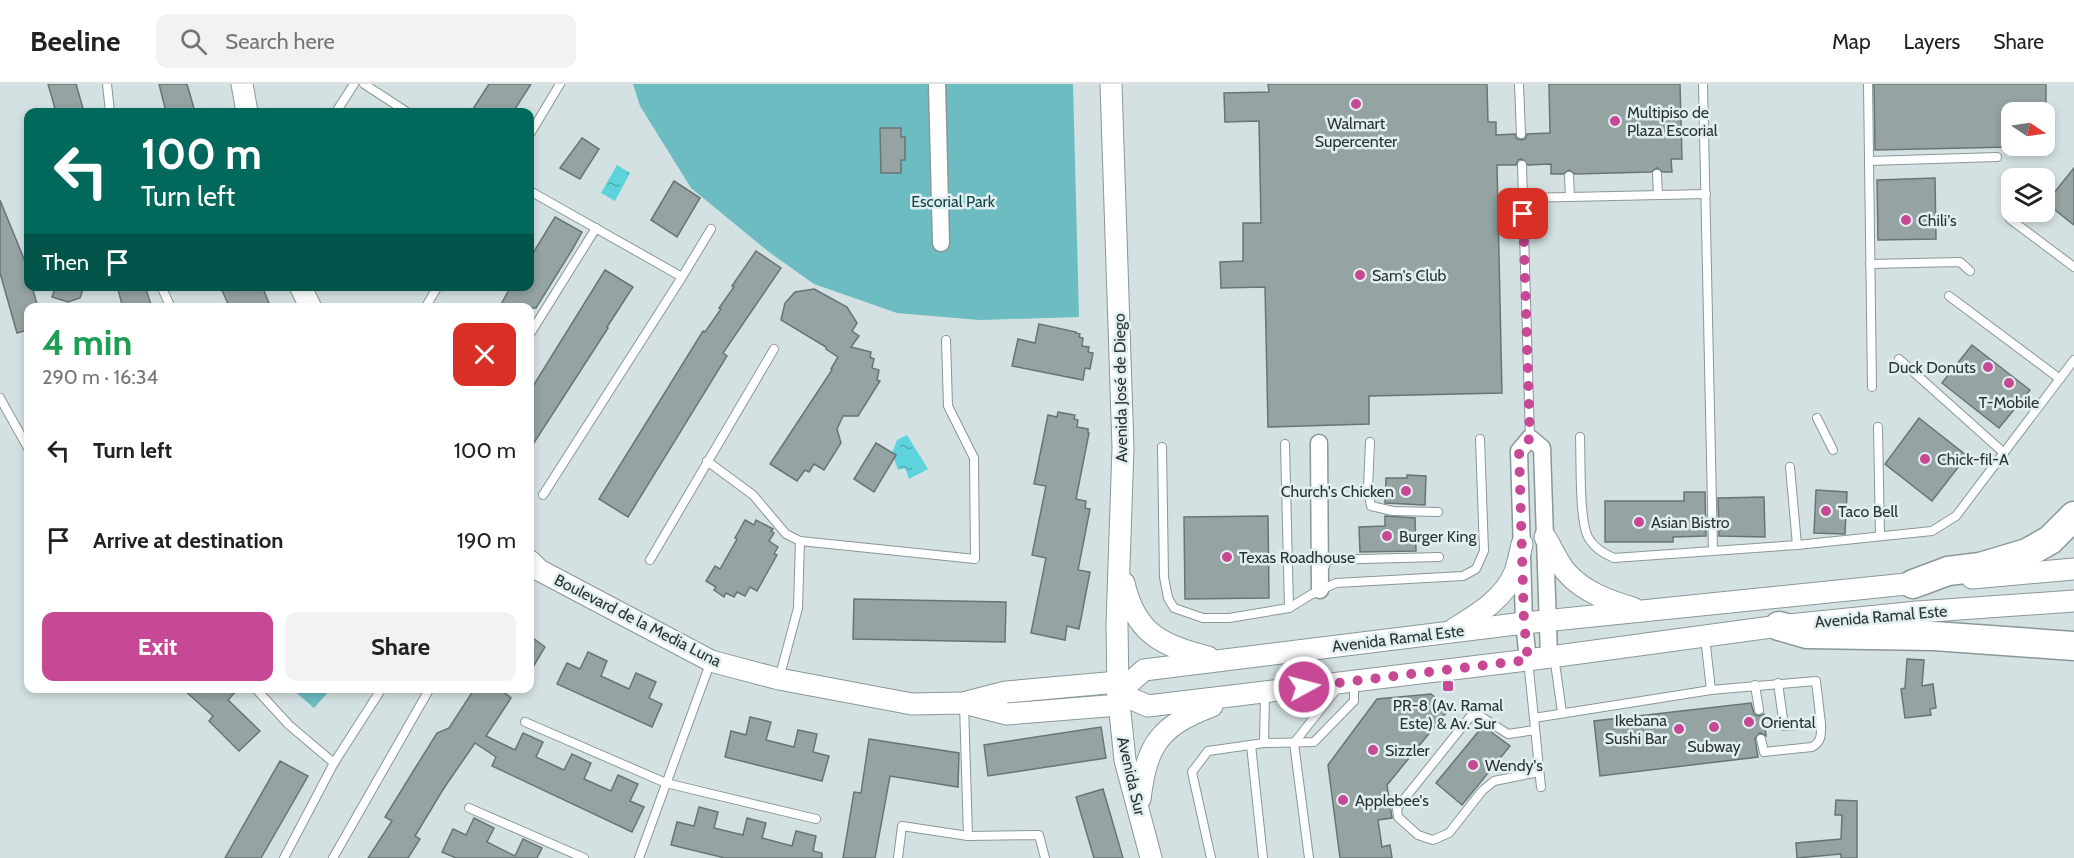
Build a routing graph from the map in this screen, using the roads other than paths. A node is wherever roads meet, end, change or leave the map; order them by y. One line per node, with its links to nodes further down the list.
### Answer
1 (107, 84): 11 (lane)
2 (242, 84): 12 (street)
3 (354, 84): 13 (lane)
4 (364, 84): 14 (lane)
5 (560, 84): 15 (lane)
6 (937, 84): 30 (street)
7 (1111, 84): 69 (street, Avenida José de Diego)
8 (1519, 84): 16 (lane)
9 (1703, 84): 23 (lane)
10 (1868, 84): 18 (lane)
11 (110, 108)
12 (246, 108)
13 (339, 108)
14 (400, 108)
15 (534, 127)
16 (1521, 134)
17 (1997, 157): 18 (lane)
18 (1869, 161): 31 (lane)
19 (1522, 165): 26 (lane)
20 (1657, 174): 24 (lane)
21 (1569, 176): 25 (lane)
22 (534, 193): 28 (lane)
23 (1706, 194): 24 (lane); 66 (lane)
24 (1658, 195): 25 (lane)
25 (1570, 197): 26 (lane)
26 (1523, 198): 47 (lane)
27 (2014, 222): 32 (lane)
28 (596, 228): 34 (lane); 36 (lane)
29 (711, 229): 34 (lane)
30 (941, 243)
31 (1870, 264): 33 (lane); 42 (lane)
32 (2074, 267)
33 (1970, 271)
34 (682, 278): 58 (lane)
35 (1949, 296): 41 (lane)
36 (534, 328)
37 (946, 340): 63 (lane)
38 (774, 348): 56 (lane)
39 (1899, 359): 55 (lane)
40 (2074, 360): 41 (lane)
41 (2060, 379): 55 (lane)
42 (1872, 387)
43 (0, 398): 49 (lane)
44 (1817, 418): 54 (lane)
45 (1878, 427): 61 (lane)
46 (1580, 437): 66 (lane)
47 (1530, 438): 62 (street); 64 (street)
48 (1480, 439): 73 (lane)
49 (24, 441)
50 (1370, 442): 59 (lane)
51 (1319, 443): 73 (street)
52 (1285, 444): 75 (lane)
53 (1162, 447): 75 (lane)
54 (1833, 450)
55 (2004, 453): 61 (lane)
56 (707, 461): 63 (lane); 68 (lane)
57 (1790, 467): 65 (lane)
58 (543, 495)
59 (1438, 512)
60 (2074, 516): 72 (highway)
61 (1880, 536): 65 (lane)
62 (1545, 537): 76 (street); 77 (street)
63 (800, 542): 87 (lane)
64 (1522, 544): 78 (street); 80 (street)
65 (1797, 544): 66 (lane)
66 (1713, 551)
67 (1439, 557): 73 (lane)
68 (650, 560)
69 (1119, 563): 84 (street); 96 (street, Avenida José de Diego)
70 (534, 565): 86 (street, Boulevard de la Media Luna)
71 (2074, 569): 72 (street, Avenida Ramal Este)
72 (1912, 584): 76 (street, Avenida Ramal Este)
73 (1323, 588): 75 (lane)
74 (2074, 601): 79 (street, Avenida Ramal Este)
75 (1289, 608)
76 (1642, 611): 77 (street, Avenida Ramal Este)
77 (1548, 620): 78 (street, Avenida Ramal Este); 83 (street)
78 (1524, 623): 80 (street, Avenida Ramal Este); 85 (street)
79 (1779, 626): 81 (street, Avenida Ramal Este); 82 (highway)
80 (1448, 632): 84 (street, Avenida Ramal Este)
81 (1705, 636): 83 (street, Avenida Ramal Este); 91 (lane)
82 (2074, 646)
83 (1552, 657): 85 (street, Avenida Ramal Este); 100 (lane)
84 (1224, 660): 96 (street, Avenida Ramal Este)
85 (1528, 660): 88 (street, Avenida Ramal Este); 101 (lane)
86 (711, 661): 87 (street, Boulevard de la Media Luna); 111 (lane)
87 (779, 679): 98 (street, Boulevard de la Media Luna)
88 (1348, 682): 92 (street, Avenida Ramal Este); 106 (lane); 106 (lane)
89 (1778, 683): 90 (lane); 103 (lane); 103 (lane)
90 (1755, 685): 91 (lane); 99 (lane)
91 (1711, 690): 100 (lane)
92 (1265, 692): 97 (street, Avenida Ramal Este); 107 (lane)
93 (260, 693): 109 (lane)
94 (379, 693): 109 (lane)
95 (427, 693): 118 (lane)
96 (1118, 693): 97 (street, Avenida Ramal Este); 98 (street, Boulevard de la Media Luna); 114 (street, Avenida Sur)
97 (1243, 695): 114 (street)
98 (964, 703): 116 (lane)
99 (1759, 710)
100 (1562, 712): 101 (lane)
101 (1534, 718): 104 (lane)
102 (525, 722): 111 (lane)
103 (1821, 724): 105 (lane)
104 (1535, 730): 110 (lane); 110 (lane)
105 (1761, 739)
106 (1294, 742): 107 (lane); 126 (lane)
107 (1264, 743): 108 (lane)
108 (1251, 745): 124 (lane); 125 (lane)
109 (334, 763): 117 (lane)
110 (1539, 772): 112 (lane)
111 (666, 783): 115 (lane); 120 (lane)
112 (1541, 787)
113 (470, 808): 119 (lane)
114 (1139, 808): 123 (street, Avenida Sur)
115 (816, 819)
116 (968, 836): 121 (lane); 122 (lane)
117 (284, 858)
118 (333, 858)
119 (584, 858)
120 (639, 858)
121 (898, 858)
122 (1046, 858)
123 (1151, 858)
124 (1211, 858)
125 (1263, 858)
126 (1309, 858)

